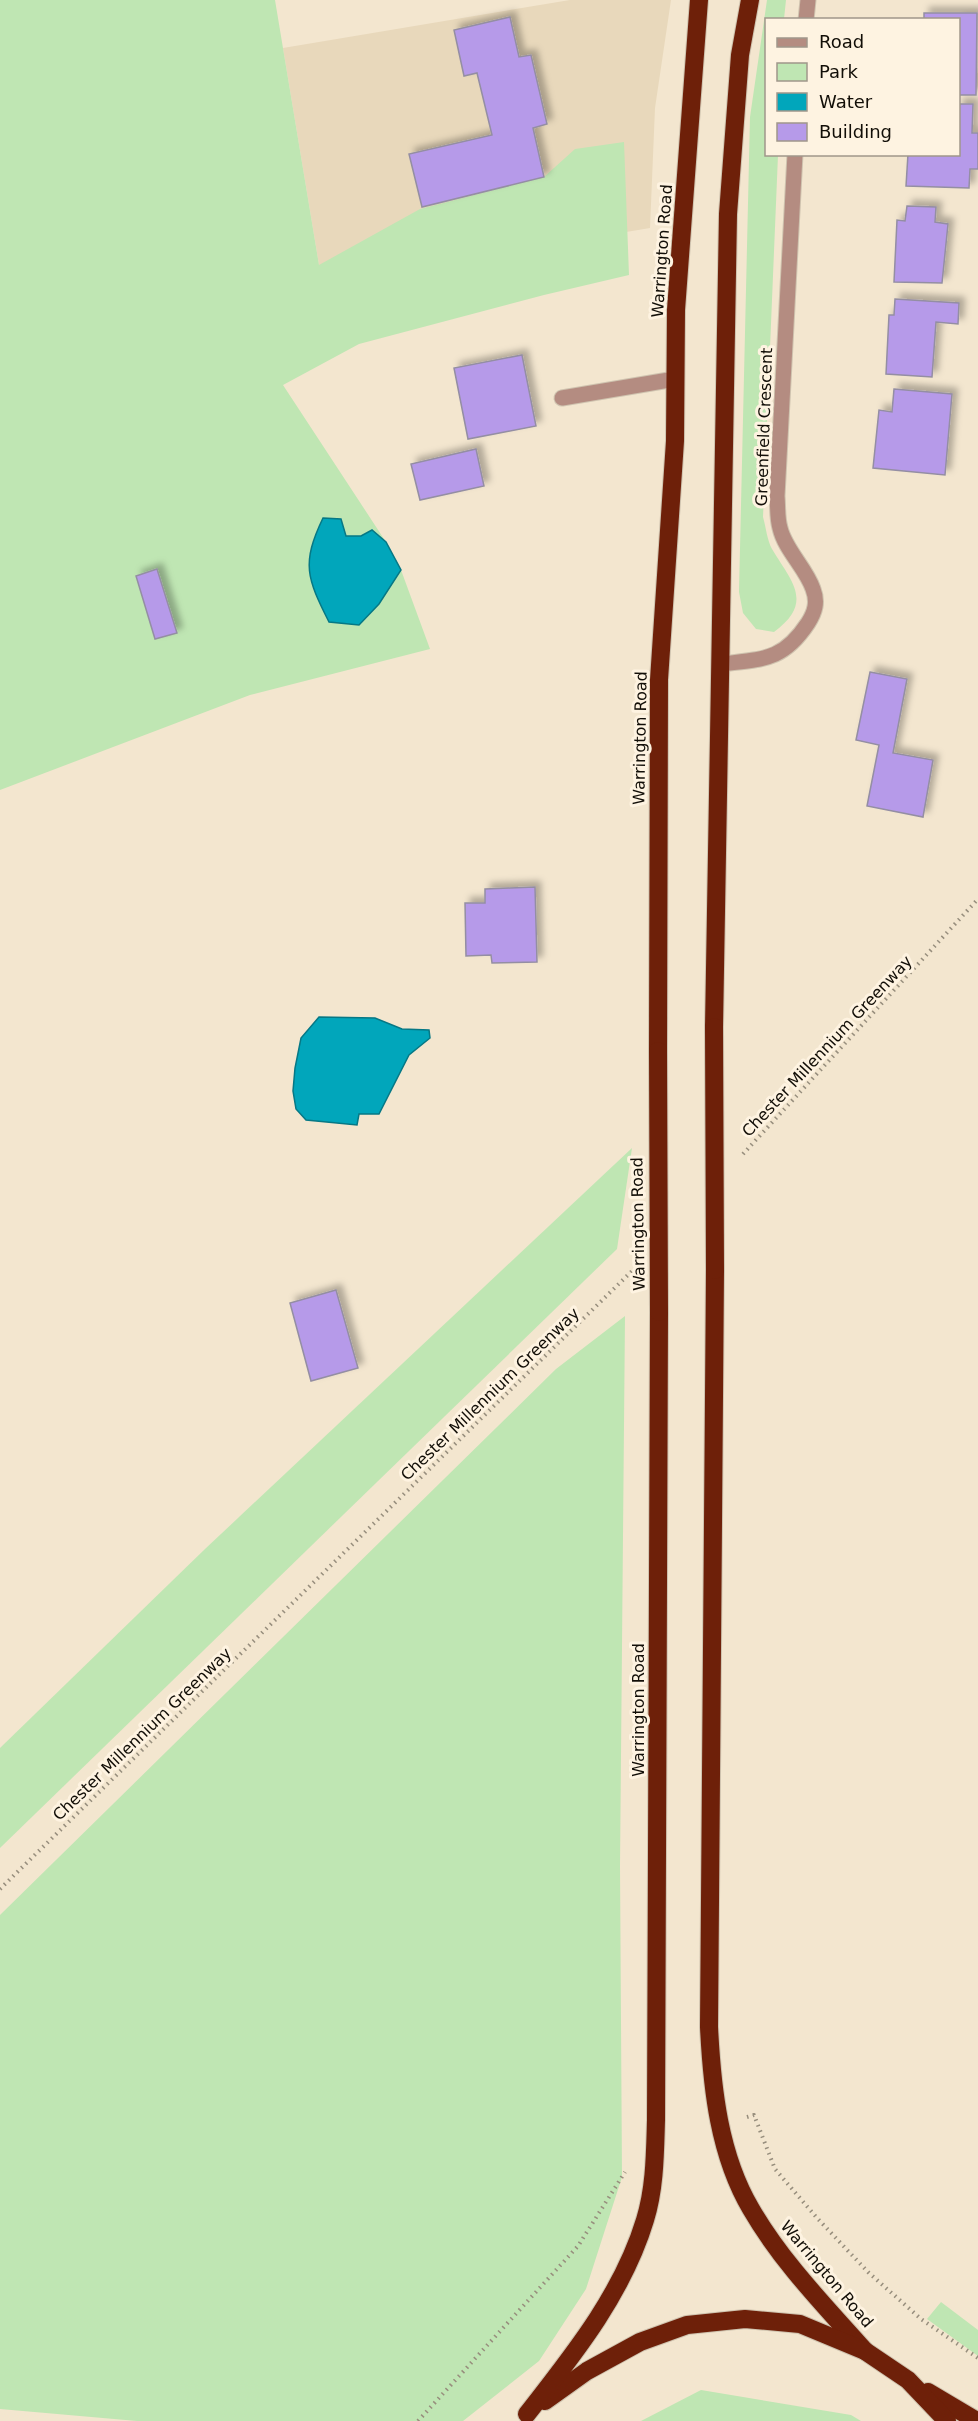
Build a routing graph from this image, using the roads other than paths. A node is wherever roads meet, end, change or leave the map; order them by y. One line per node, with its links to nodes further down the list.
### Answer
1 (699, 0): 6 (highway, Warrington Road)
2 (750, 0): 8 (highway, Warrington Road)
3 (808, 0): 4 (street)
4 (806, 18)
5 (795, 156): 8 (street, Greenfield Crescent)
6 (675, 379): 7 (street); 11 (highway, Warrington Road, bridge)
7 (562, 398)
8 (721, 664): 9 (highway, Warrington Road, bridge)
9 (866, 2351): 10 (highway); 11 (highway)
10 (908, 2380): 12 (highway); 13 (highway)
11 (523, 2417)
12 (947, 2421)
13 (977, 2421)

